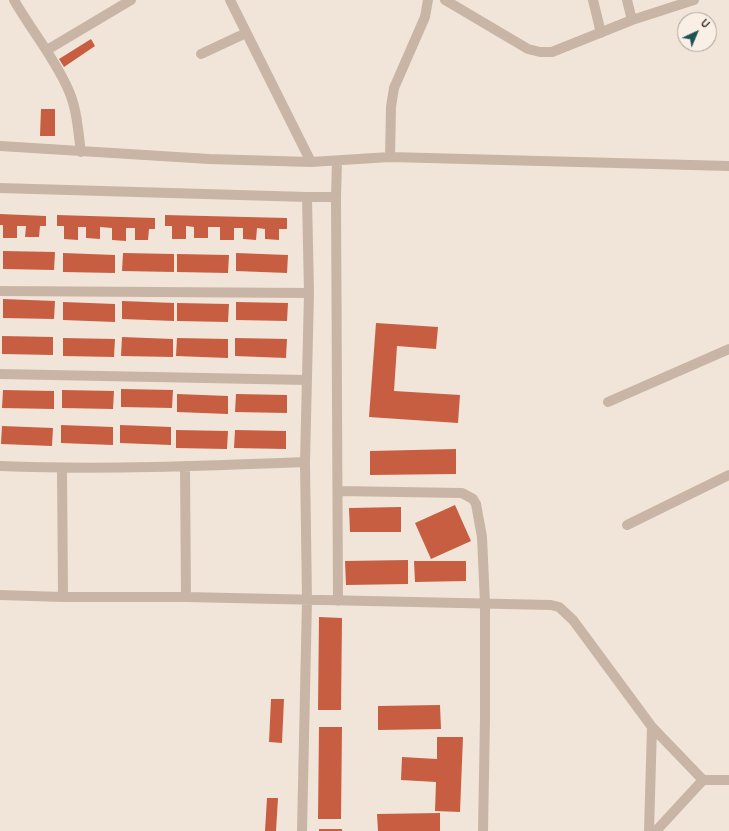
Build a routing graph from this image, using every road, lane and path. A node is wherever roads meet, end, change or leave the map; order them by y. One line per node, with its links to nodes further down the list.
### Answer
1 (14, 0): 12 (street)
2 (131, 0): 12 (street)
3 (230, 0): 10 (street)
4 (428, 0): 16 (street)
5 (445, 0): 11 (street)
6 (593, 0): 11 (street)
7 (627, 0): 9 (street)
8 (694, 0): 9 (street)
9 (632, 20): 11 (street)
10 (246, 33): 13 (street); 18 (street)
11 (600, 33)
12 (47, 50): 15 (street)
13 (201, 54)
14 (0, 146): 15 (street)
15 (81, 152): 18 (street)
16 (390, 157): 17 (street); 19 (street)
17 (337, 161): 18 (street); 22 (street)
18 (311, 162)
19 (729, 166)
20 (0, 188): 21 (street)
21 (307, 197): 22 (street); 24 (street)
22 (336, 197): 34 (street)
23 (0, 291): 24 (street)
24 (309, 293): 27 (street)
25 (729, 349): 28 (street)
26 (0, 374): 27 (street)
27 (307, 380): 29 (street)
28 (608, 402)
29 (305, 462): 31 (street); 39 (street)
30 (0, 466): 32 (street)
31 (184, 466): 32 (street); 38 (street)
32 (62, 469): 37 (street)
33 (729, 475): 35 (street)
34 (338, 491): 40 (street); 41 (street)
35 (627, 525)
36 (0, 595): 37 (street)
37 (63, 597): 38 (street)
38 (186, 597): 39 (street)
39 (307, 600): 40 (street); 45 (street)
40 (338, 601): 41 (street)
41 (485, 603): 42 (street); 46 (street)
42 (652, 727): 43 (street); 47 (street)
43 (703, 780): 44 (street); 48 (street)
44 (729, 780)
45 (302, 831)
46 (483, 831)
47 (649, 831)
48 (656, 831)

